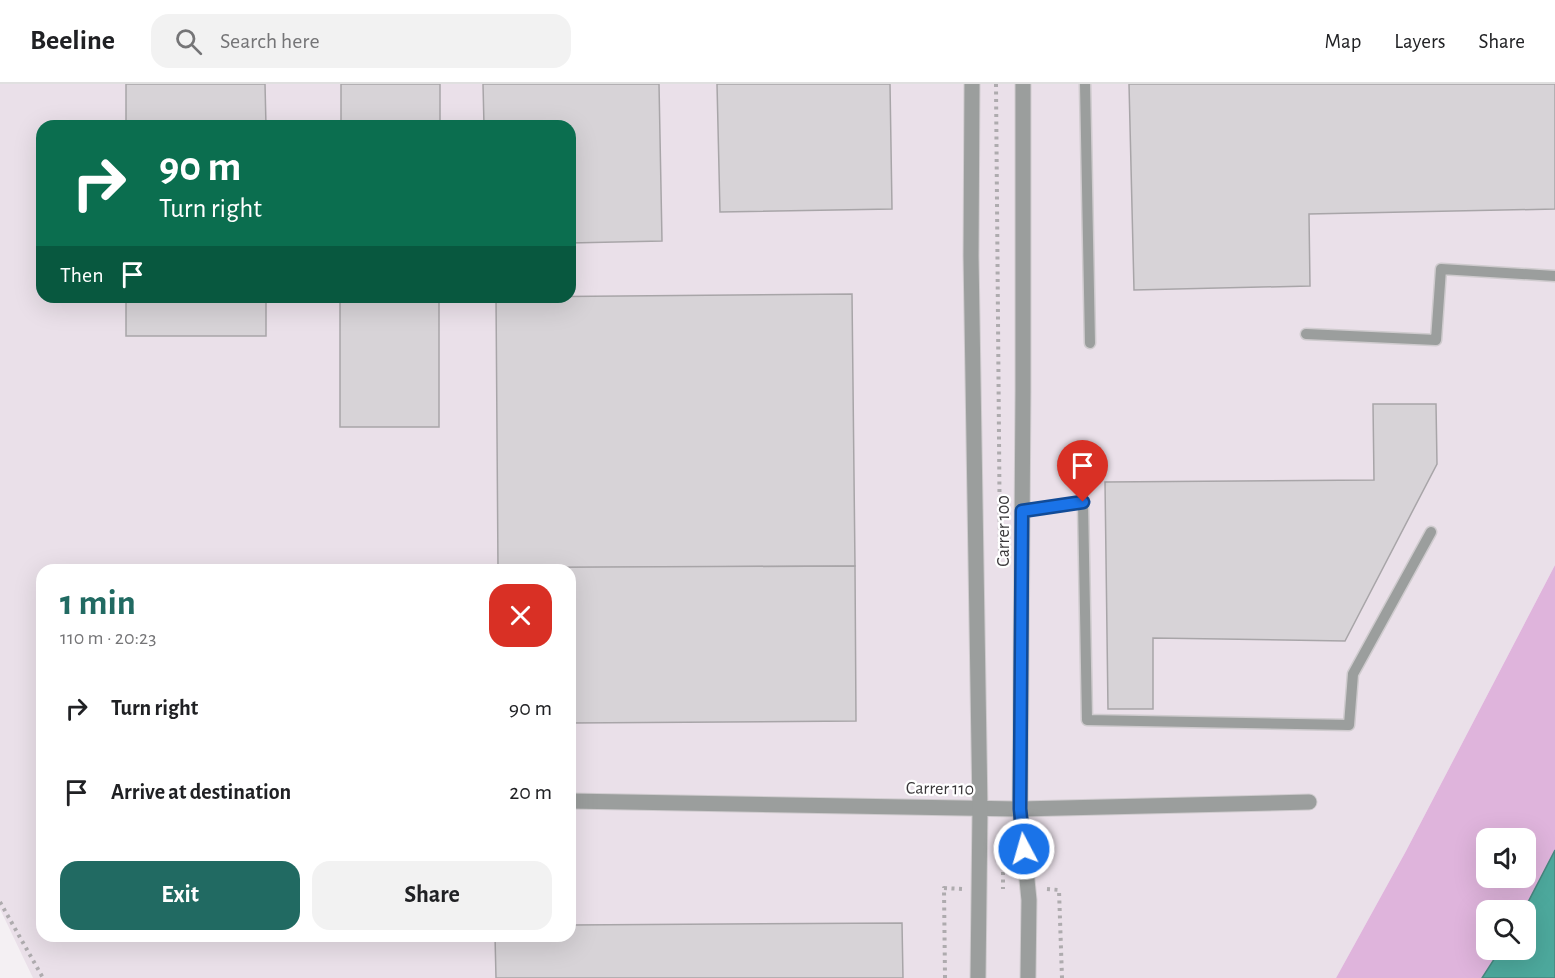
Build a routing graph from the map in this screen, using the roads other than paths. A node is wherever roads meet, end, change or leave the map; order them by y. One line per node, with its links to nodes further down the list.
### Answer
1 (972, 84): 11 (street, Carrer 100)
2 (1023, 84): 7 (street, Carrer 100)
3 (1085, 84): 6 (lane)
4 (1555, 276): 5 (lane)
5 (1306, 334)
6 (1090, 343)
7 (1022, 511): 8 (lane); 12 (street, Carrer 100)
8 (1431, 532)
9 (576, 801): 11 (street, Carrer 110)
10 (1309, 802): 12 (street, Carrer 110)
11 (980, 809): 12 (street, Carrer 110); 13 (street, Carrer 100)
12 (1020, 809): 14 (street, Carrer 100)
13 (978, 978)
14 (1028, 978)

